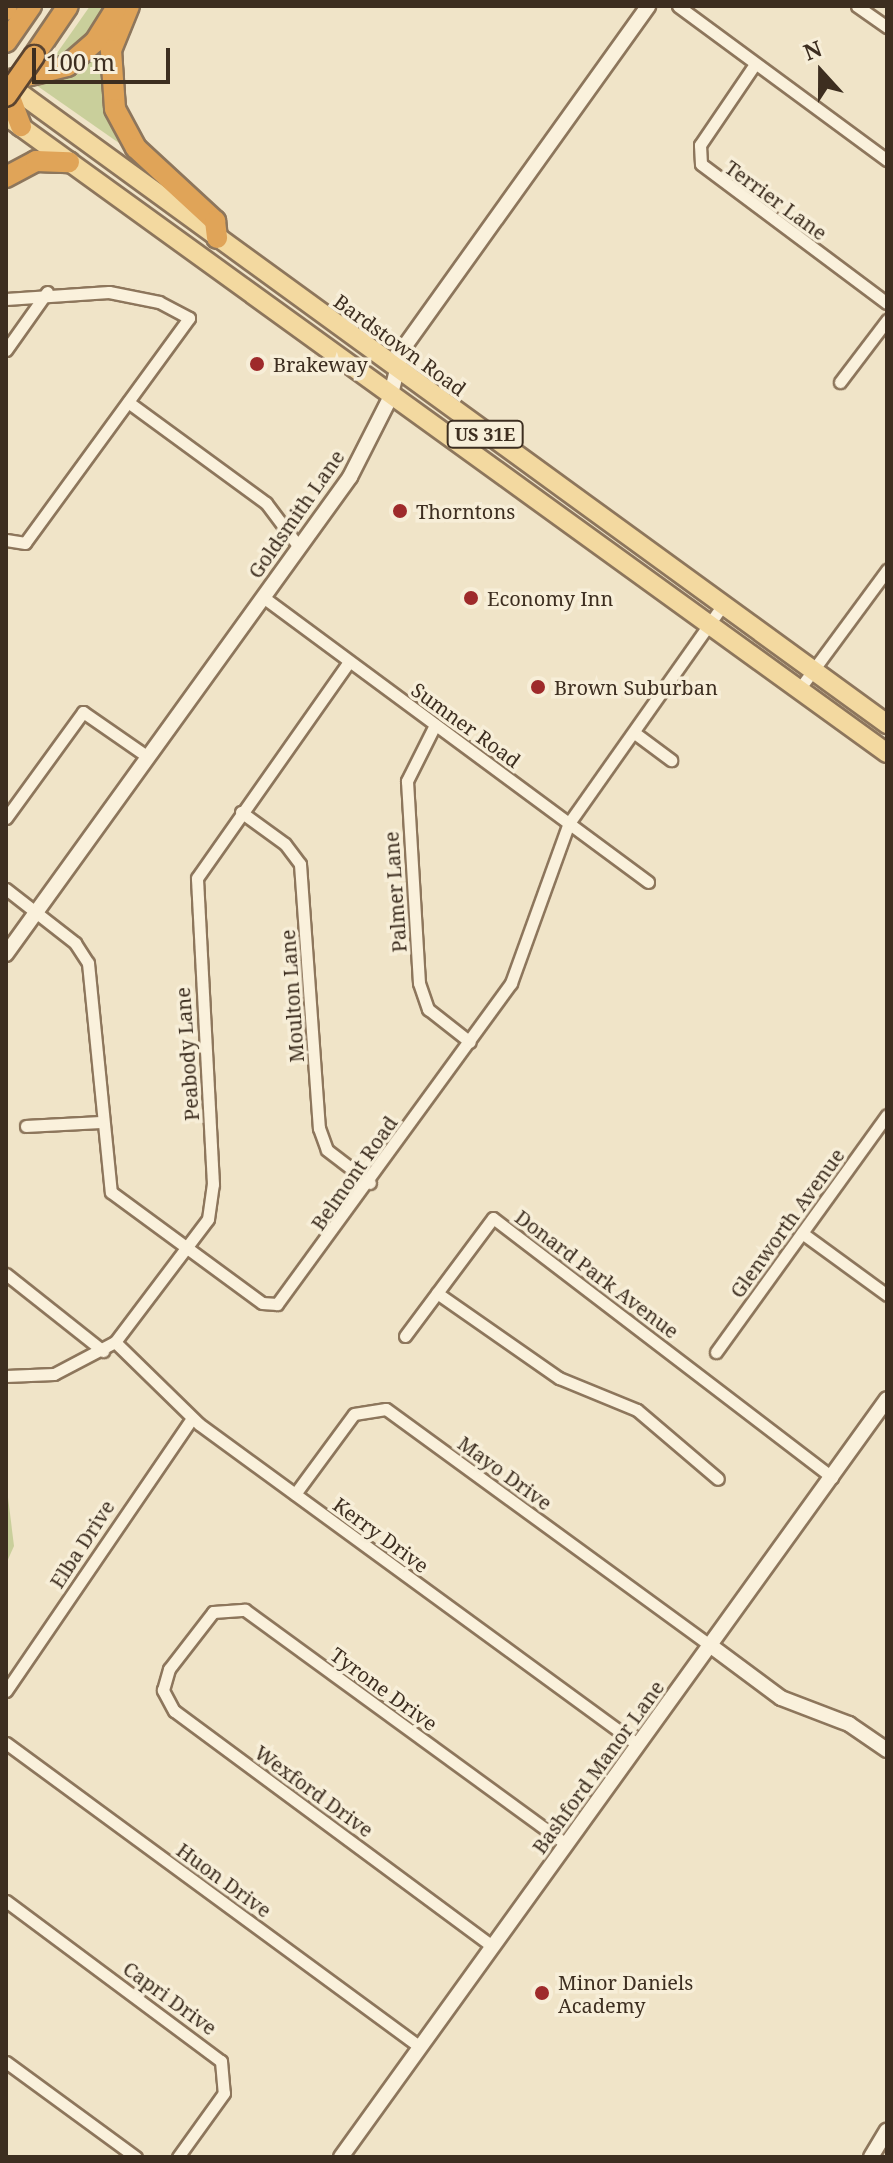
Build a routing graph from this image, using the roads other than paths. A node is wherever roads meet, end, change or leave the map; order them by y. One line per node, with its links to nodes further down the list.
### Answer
1 (31, 6): 8 (highway)
2 (68, 6): 11 (highway, bridge)
3 (118, 6): 11 (highway)
4 (129, 6): 16 (highway)
5 (648, 6): 22 (street, Goldsmith Lane)
6 (678, 6): 10 (street)
7 (857, 6): 9 (street)
8 (9, 22)
9 (887, 27)
10 (755, 64): 13 (street); 19 (street, Terrier Lane)
11 (8, 98): 12 (highway); 14 (main road, US 31E)
12 (34, 104): 16 (main road, Bardstown Road / US 31E)
13 (887, 160)
14 (69, 162): 15 (highway); 24 (main road, US 31E)
15 (6, 177)
16 (217, 238): 22 (main road, Bardstown Road / US 31E)
17 (47, 292): 18 (street); 21 (street); 25 (street)
18 (6, 299)
19 (887, 303)
20 (887, 320): 23 (street)
21 (6, 350)
22 (395, 370): 24 (street, Goldsmith Lane); 26 (main road, Bardstown Road / US 31E)
23 (840, 382)
24 (390, 398): 27 (main road, US 31E); 29 (street, Goldsmith Lane)
25 (128, 402): 28 (street); 29 (street)
26 (598, 514): 27 (main road); 32 (main road, Bardstown Road / US 31E)
27 (580, 531): 33 (main road, US 31E)
28 (6, 540)
29 (299, 547): 31 (street, Goldsmith Lane)
30 (887, 570): 35 (street)
31 (263, 597): 34 (street, Sumner Road); 41 (street, Goldsmith Lane)
32 (724, 603): 33 (street, Belmont Road); 35 (main road, Bardstown Road / US 31E)
33 (710, 624): 36 (main road, US 31E); 39 (street, Belmont Road)
34 (349, 662): 38 (street, Sumner Road); 43 (street, Peabody Lane)
35 (813, 669): 36 (street); 37 (main road, Bardstown Road / US 31E)
36 (800, 688): 40 (main road, US 31E)
37 (887, 724)
38 (435, 725): 45 (street, Sumner Road); 50 (street, Palmer Lane)
39 (636, 734): 42 (street); 45 (street, Belmont Road)
40 (887, 753)
41 (148, 757): 44 (street); 48 (street, Goldsmith Lane)
42 (671, 760)
43 (241, 812): 54 (street, Moulton Lane); 56 (street, Peabody Lane)
44 (6, 818)
45 (569, 823): 46 (street, Sumner Road); 50 (street, Belmont Road)
46 (648, 882)
47 (6, 889): 48 (street, Belmont Road)
48 (36, 913): 49 (street, Goldsmith Lane); 52 (street, Belmont Road)
49 (6, 954)
50 (470, 1042): 54 (street, Belmont Road)
51 (887, 1115): 55 (street, Glenworth Avenue)
52 (100, 1122): 53 (street); 56 (street, Belmont Road)
53 (26, 1126)
54 (370, 1183): 56 (street, Belmont Road)
55 (802, 1233): 59 (street); 63 (street, Glenworth Avenue)
56 (187, 1251): 61 (street, Peabody Lane)
57 (6, 1274): 62 (street)
58 (437, 1293): 60 (street); 67 (street, Donard Park Avenue); 68 (street)
59 (887, 1295)
60 (405, 1336)
61 (115, 1342): 62 (street, Peabody Lane); 66 (street, Kerry Drive)
62 (103, 1351): 64 (street, Peabody Lane)
63 (716, 1352)
64 (6, 1376)
65 (887, 1399): 67 (street, Bashford Manor Lane)
66 (192, 1418): 69 (street, Kerry Drive); 72 (street, Elba Drive)
67 (832, 1477): 70 (street, Bashford Manor Lane)
68 (718, 1479)
69 (295, 1494): 70 (street, Mayo Drive); 74 (street, Kerry Drive)
70 (711, 1646): 74 (street, Bashford Manor Lane); 75 (street)
71 (185, 1647): 76 (street, Tyrone Drive); 78 (street, Wexford Drive)
72 (6, 1691)
73 (6, 1743): 79 (street, Huon Drive)
74 (637, 1744): 76 (street, Bashford Manor Lane)
75 (887, 1750)
76 (566, 1844): 78 (street, Bashford Manor Lane)
77 (6, 1901): 83 (street, Capri Drive)
78 (492, 1946): 79 (street, Bashford Manor Lane)
79 (420, 2047): 84 (street, Bashford Manor Lane)
80 (6, 2062): 82 (street)
81 (887, 2130): 85 (street)
82 (136, 2157)
83 (178, 2157)
84 (341, 2157)
85 (871, 2157)

